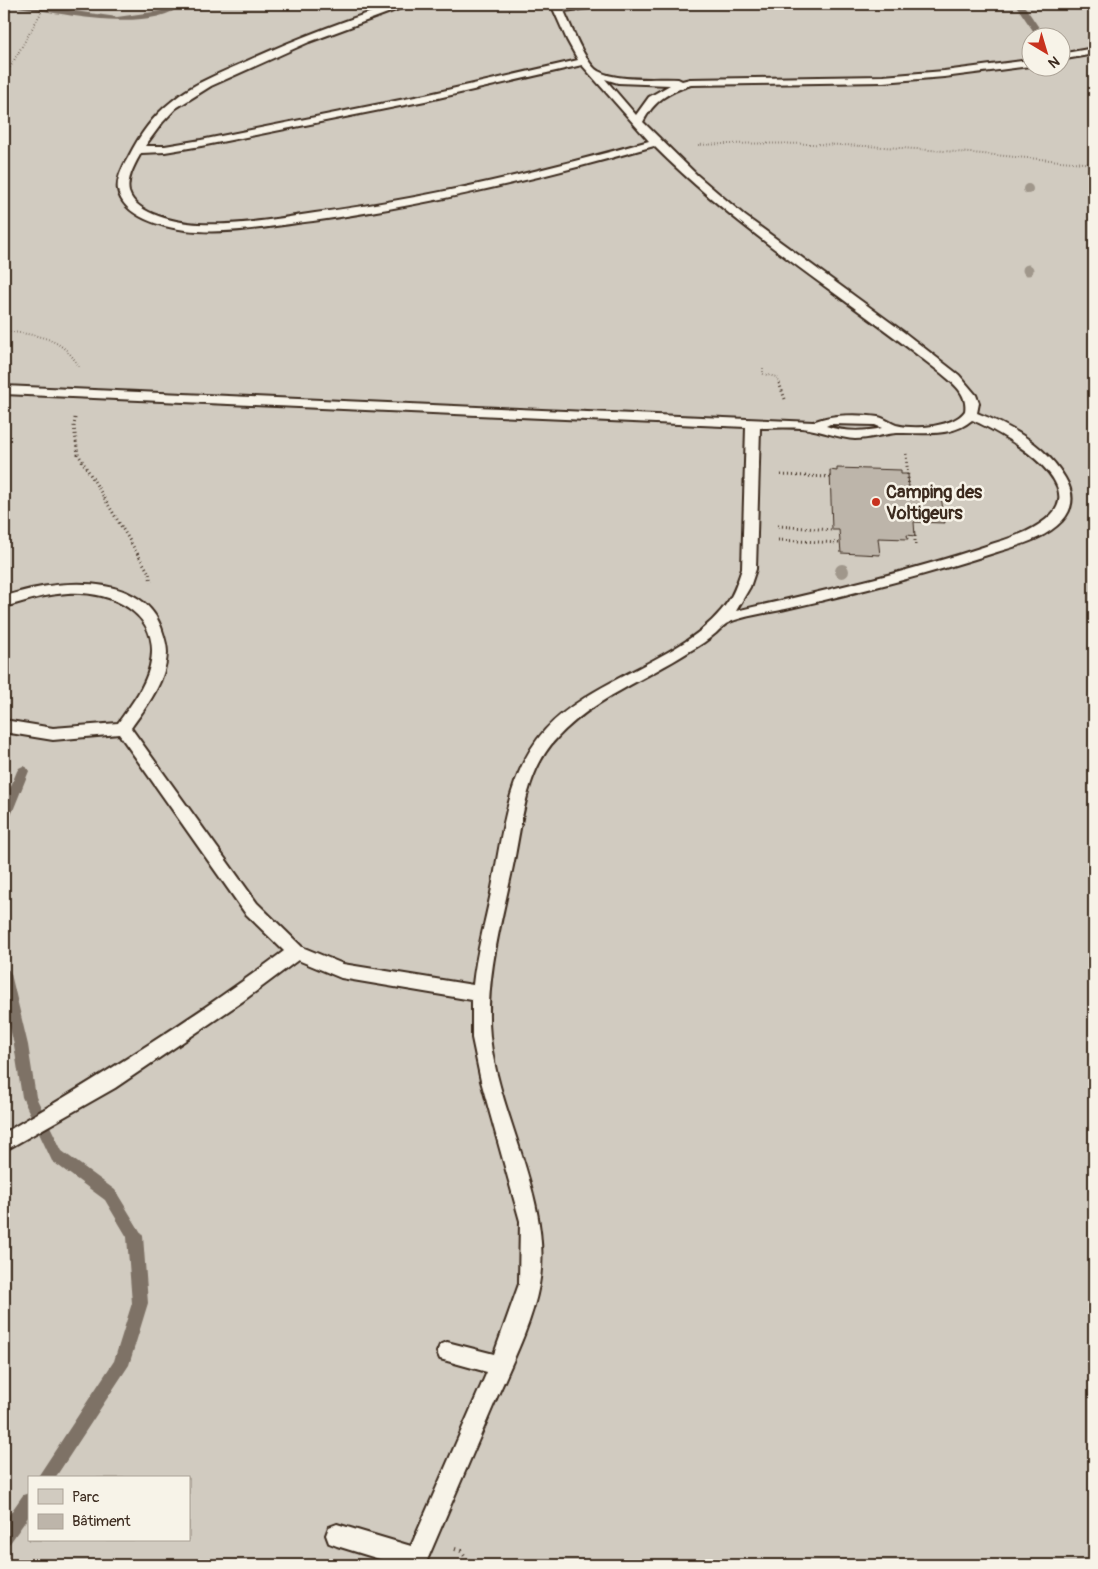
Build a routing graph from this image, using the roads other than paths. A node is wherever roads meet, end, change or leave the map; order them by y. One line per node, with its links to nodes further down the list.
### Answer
1 (408, 4): 12 (lane)
2 (598, 4): 3 (lane)
3 (558, 6): 6 (lane)
4 (1094, 51): 5 (lane)
5 (1070, 56)
6 (585, 61): 8 (lane); 12 (lane)
7 (1020, 64): 9 (lane)
8 (594, 73): 9 (lane); 10 (lane)
9 (690, 82): 10 (lane)
10 (637, 122): 11 (lane)
11 (660, 146): 12 (lane); 14 (lane)
12 (138, 150)
13 (4, 390): 15 (lane)
14 (970, 415): 15 (lane); 17 (lane)
15 (753, 424): 17 (lane)
16 (4, 602): 19 (lane)
17 (722, 619): 21 (lane)
18 (4, 726): 19 (lane)
19 (123, 728): 20 (lane)
20 (296, 952): 21 (lane); 22 (lane)
21 (482, 994): 24 (lane)
22 (4, 1143)
23 (447, 1352): 24 (lane)
24 (500, 1366): 26 (lane)
25 (337, 1535): 26 (lane)
26 (415, 1562)

